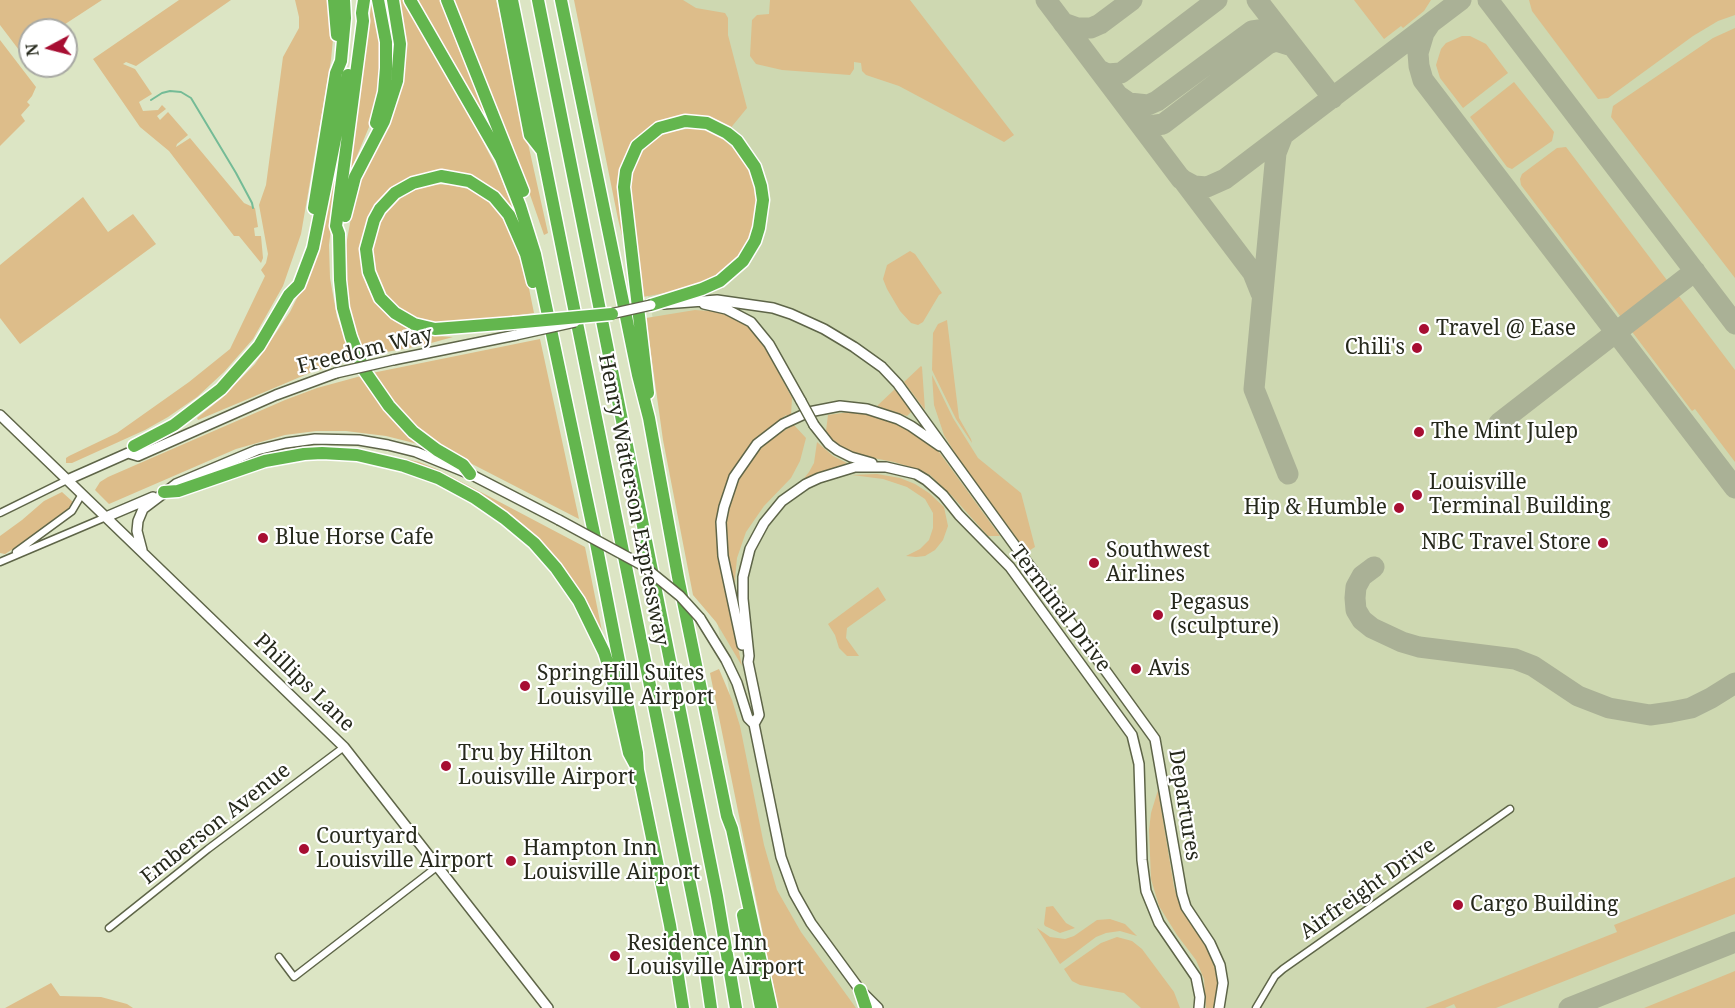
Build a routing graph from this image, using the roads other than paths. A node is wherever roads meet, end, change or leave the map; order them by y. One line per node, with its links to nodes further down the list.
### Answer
1 (334, 0): 13 (highway)
2 (344, 0): 13 (highway)
3 (393, 0): 16 (highway)
4 (410, 0): 18 (highway)
5 (447, 0): 18 (highway)
6 (504, 0): 15 (highway)
7 (512, 0): 15 (highway, Henry Watterson Expressway)
8 (538, 0): 51 (highway, Henry Watterson Expressway)
9 (561, 0): 14 (highway)
10 (567, 0): 14 (highway)
11 (380, 4): 16 (highway)
12 (363, 6): 17 (highway); 19 (highway)
13 (336, 73): 19 (highway)
14 (584, 104): 25 (highway)
15 (543, 152): 50 (highway, Henry Watterson Expressway)
16 (366, 153): 17 (highway)
17 (339, 234): 29 (highway)
18 (542, 290): 23 (highway)
19 (290, 295): 27 (highway)
20 (687, 303): 21 (main road, Freedom Way); 26 (main road, Departures); 28 (main road, bridge)
21 (651, 305): 22 (main road, Freedom Way, bridge); 25 (highway)
22 (612, 314): 23 (highway, bridge); 27 (main road, Freedom Way, bridge)
23 (549, 322): 41 (highway)
24 (0, 415): 30 (main road, Phillips Lane)
25 (649, 418): 43 (highway)
26 (944, 449): 38 (main road); 57 (main road, Departures)
27 (131, 450): 30 (main road, Freedom Way)
28 (886, 466): 38 (main road, Terminal Drive); 56 (main road, Terminal Drive)
29 (470, 474): 31 (main road, Terminal Drive); 39 (main road, Terminal Drive, bridge)
30 (67, 480): 32 (main road, Phillips Lane); 33 (street)
31 (164, 492): 34 (main road); 35 (main road); 41 (highway)
32 (82, 494): 34 (main road, Phillips Lane); 36 (street)
33 (0, 513)
34 (106, 517): 35 (main road, Phillips Lane); 36 (street)
35 (143, 552): 40 (main road, Phillips Lane)
36 (9, 558): 37 (street)
37 (0, 562)
38 (748, 662): 39 (main road, Terminal Drive)
39 (754, 724): 47 (main road, Terminal Drive)
40 (344, 747): 44 (main road, Phillips Lane); 45 (street, Emberson Avenue)
41 (639, 770): 49 (highway)
42 (1510, 809): 58 (street, Airfreight Drive)
43 (727, 816): 52 (highway); 53 (highway)
44 (438, 866): 46 (street); 48 (main road, Phillips Lane)
45 (109, 928)
46 (279, 957)
47 (860, 990): 54 (highway); 55 (main road, Terminal Drive)
48 (548, 1008)
49 (683, 1008)
50 (711, 1008)
51 (736, 1008)
52 (761, 1008)
53 (771, 1008)
54 (866, 1008)
55 (878, 1008)
56 (1199, 1008)
57 (1220, 1008)
58 (1256, 1008)

